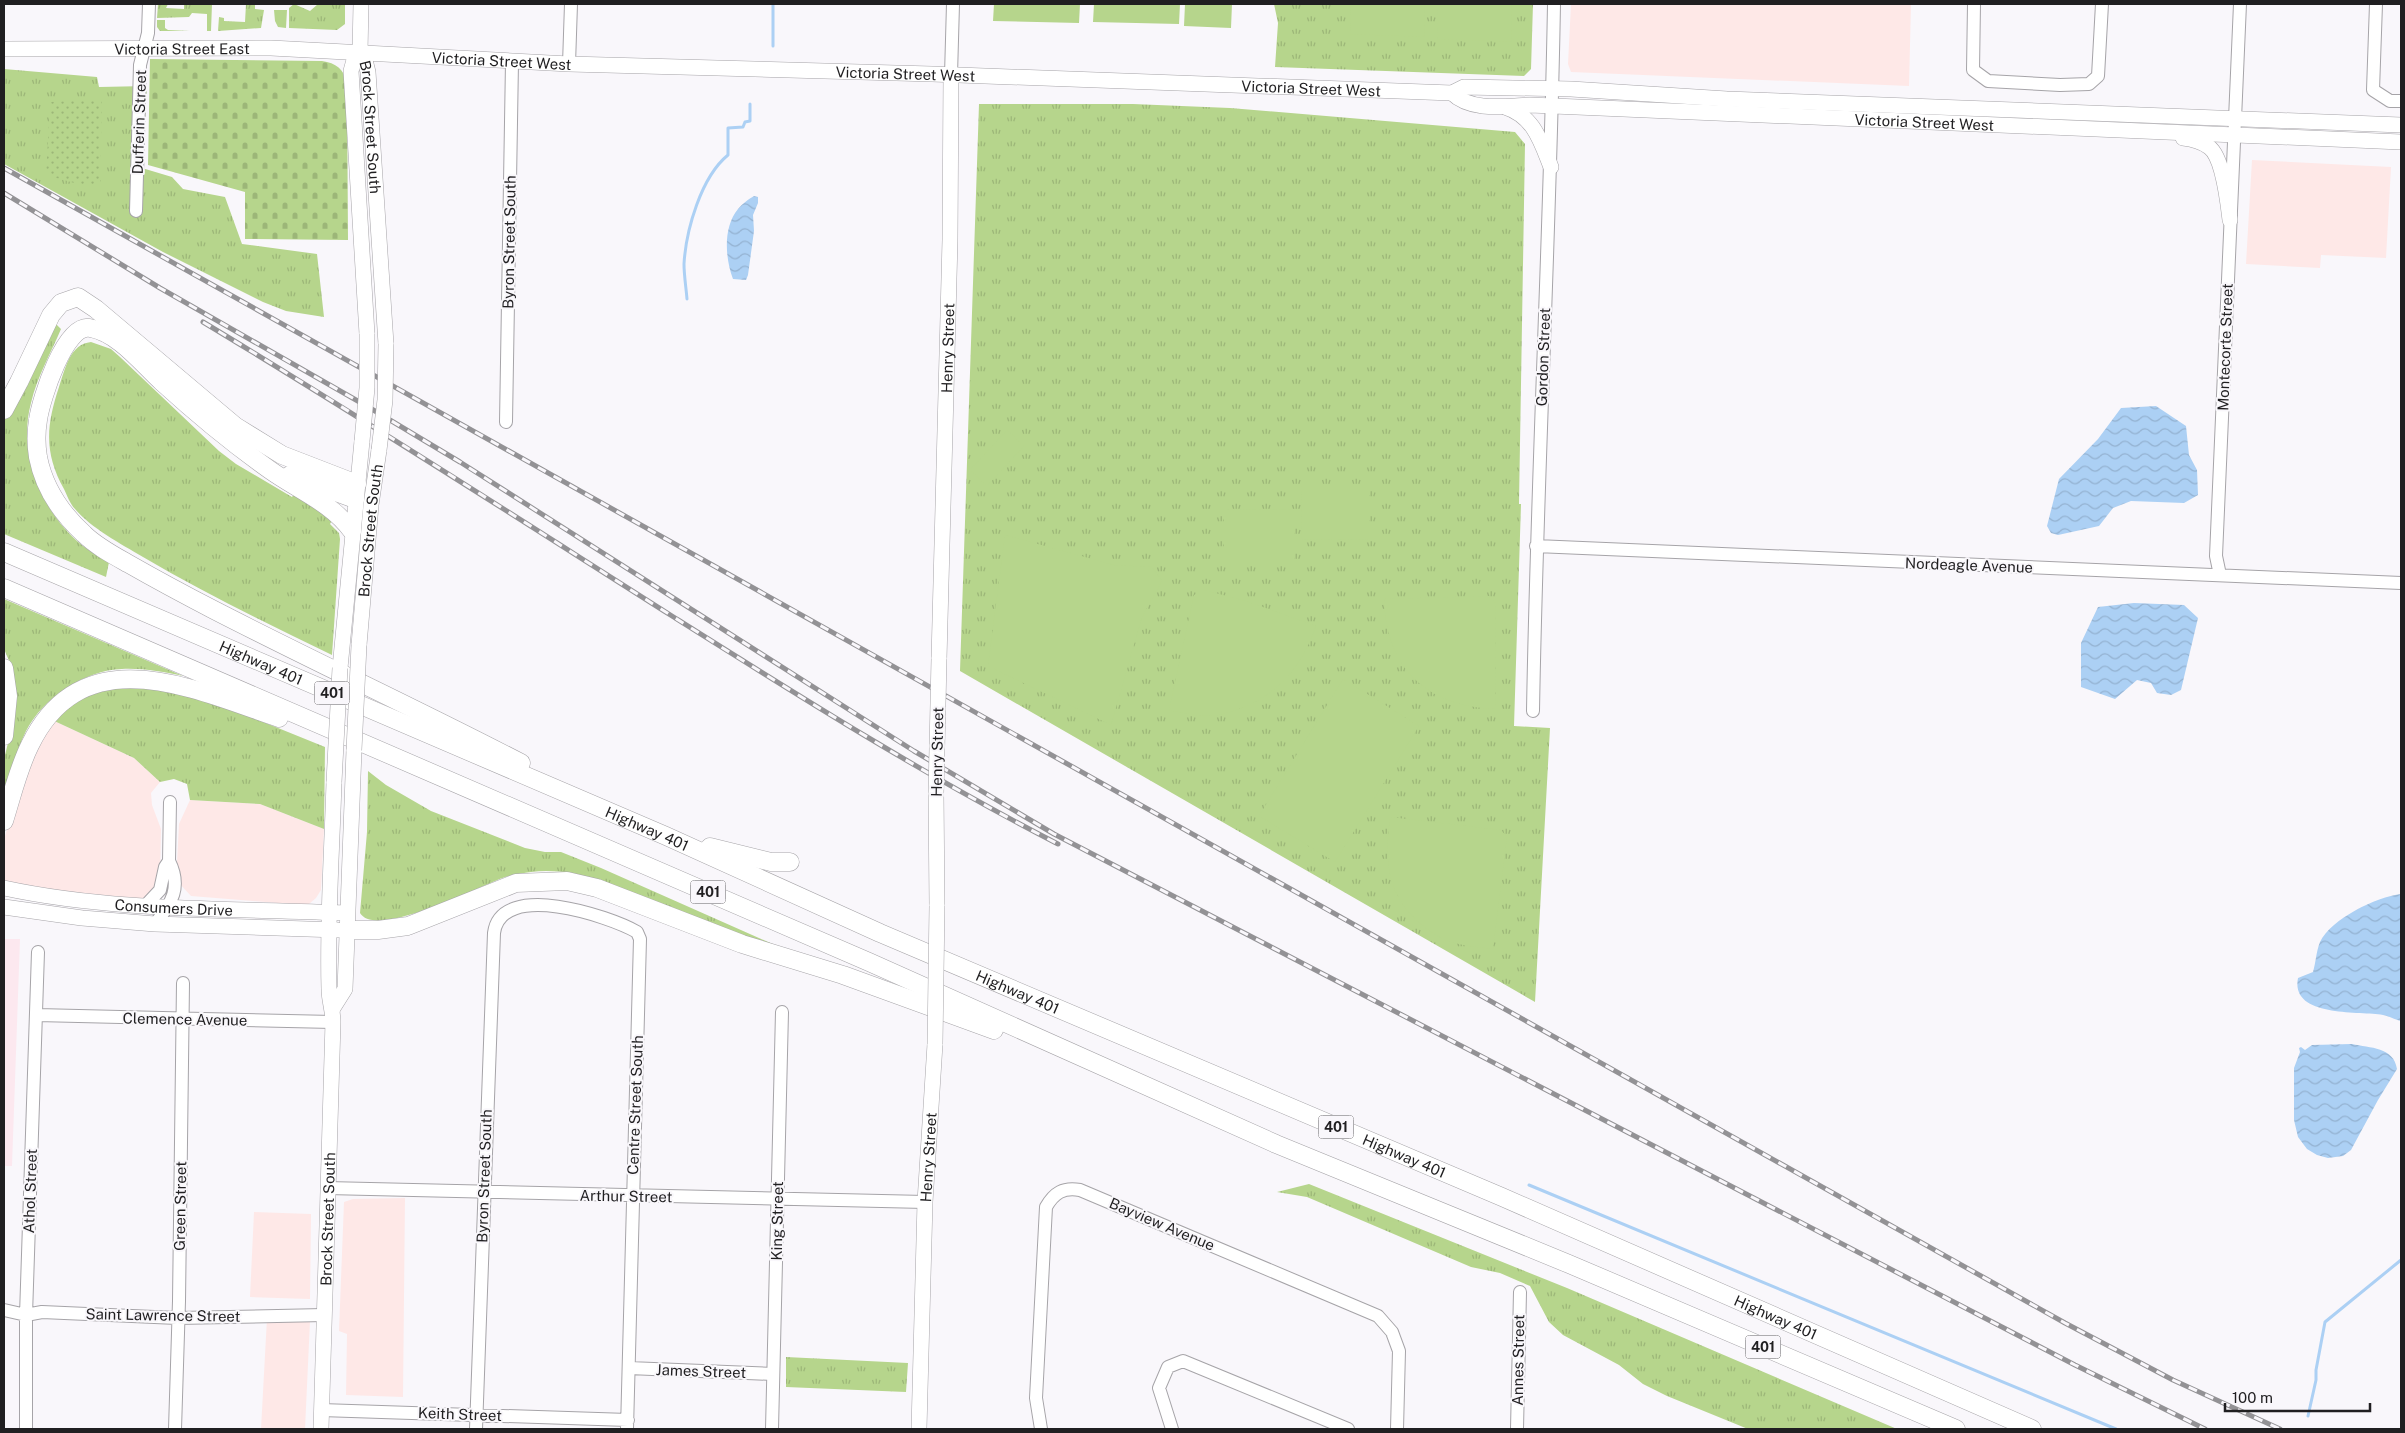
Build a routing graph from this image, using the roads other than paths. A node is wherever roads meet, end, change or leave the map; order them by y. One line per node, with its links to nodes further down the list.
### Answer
1 (149, 4): 10 (street, Dufferin Street)
2 (361, 4): 12 (main road, Brock Street South)
3 (571, 4): 14 (street)
4 (953, 4): 15 (street)
5 (1554, 4): 16 (street, Gordon Street)
6 (1974, 4): 7 (street)
7 (2102, 4)
8 (2240, 4): 21 (street, Montecorte Street)
9 (2376, 4): 18 (street)
10 (144, 48): 11 (main road, Victoria Street East); 12 (main road, Victoria Street East); 27 (street, Dufferin Street)
11 (4, 49)
12 (360, 52): 13 (main road, Victoria Street West); 32 (main road, Brock Street South, bridge); 33 (main road, Brock Street South, bridge)
13 (512, 62): 14 (main road, Victoria Street West); 30 (street, Byron Street South)
14 (569, 64): 15 (main road, Victoria Street West)
15 (951, 75): 17 (main road, Victoria Street West); 68 (main road, Henry Street, bridge)
16 (1553, 90): 17 (main road, Victoria Street West); 20 (street, Gordon Street); 21 (main road, Victoria Street West)
17 (1452, 94): 19 (main road, Victoria Street West)
18 (2401, 101)
19 (1499, 106): 20 (main road, Victoria Street West); 26 (main road)
20 (1552, 106): 23 (main road, Victoria Street West); 26 (street, Gordon Street)
21 (2235, 118): 22 (main road, Victoria Street West); 24 (street, Montecorte Street)
22 (2401, 125)
23 (2135, 130): 24 (main road, Victoria Street West); 28 (main road)
24 (2234, 134): 25 (main road, Victoria Street West); 28 (street, Montecorte Street)
25 (2401, 142)
26 (1551, 167): 35 (street, Gordon Street)
27 (136, 210)
28 (2230, 220): 37 (street, Montecorte Street)
29 (4, 410): 32 (highway)
30 (506, 422)
31 (256, 460): 32 (highway); 34 (highway); 46 (highway)
32 (356, 491): 33 (main road); 34 (main road, Brock Street South)
33 (372, 499): 55 (main road, Brock Street South, bridge)
34 (352, 531): 53 (main road, Brock Street South, bridge)
35 (1536, 546): 37 (street, Nordeagle Avenue); 41 (street, Gordon Street)
36 (4, 552): 46 (highway, Highway 401 / 401)
37 (2220, 575): 38 (street, Nordeagle Avenue)
38 (2401, 583)
39 (4, 588): 45 (highway, Highway 401 / 401)
40 (4, 668): 42 (highway)
41 (1533, 711)
42 (4, 736)
43 (170, 802): 47 (street)
44 (4, 821): 45 (highway)
45 (547, 822): 63 (highway, Highway 401 / 401)
46 (663, 835): 48 (highway); 91 (highway, Highway 401 / 401)
47 (169, 861): 50 (street); 51 (street)
48 (790, 862)
49 (4, 888): 50 (main road, Consumers Drive)
50 (146, 905): 51 (main road, Consumers Drive)
51 (169, 906): 53 (main road, Consumers Drive); 54 (street)
52 (4, 907): 54 (main road, Consumers Drive)
53 (329, 912): 55 (main road, Brock Street South)
54 (155, 924): 55 (main road, Consumers Drive)
55 (340, 924): 61 (main road, Brock Street South); 63 (highway)
56 (637, 932): 65 (street, Byron Street South); 66 (street, Centre Street South)
57 (38, 952): 60 (street, Athol Street)
58 (183, 983): 62 (street, Green Street)
59 (782, 1012): 67 (street, King Street)
60 (37, 1015): 62 (street, Clemence Avenue); 71 (street, Athol Street)
61 (333, 1015): 62 (street, Clemence Avenue); 64 (main road, Brock Street South)
62 (182, 1019): 73 (street, Green Street)
63 (1276, 1144): 90 (highway, Highway 401 / 401)
64 (327, 1188): 65 (street, Arthur Street); 72 (main road, Brock Street South)
65 (484, 1192): 66 (street, Arthur Street); 77 (street, Byron Street South)
66 (633, 1196): 67 (street, Arthur Street); 74 (street, Centre Street South)
67 (777, 1198): 68 (street, Arthur Street); 75 (street, King Street)
68 (925, 1202): 84 (main road, Henry Street)
69 (1520, 1292): 89 (street, Annes Street)
70 (4, 1310): 71 (street, Saint Lawrence Street)
71 (26, 1314): 73 (street, Saint Lawrence Street); 79 (street, Athol Street)
72 (324, 1315): 73 (street, Saint Lawrence Street); 76 (main road, Brock Street South)
73 (177, 1318): 80 (street, Green Street)
74 (629, 1368): 75 (street, James Street); 78 (street, Centre Street South)
75 (773, 1374): 83 (street, King Street)
76 (321, 1410): 77 (street, Keith Street); 81 (main road, Brock Street South)
77 (476, 1415): 78 (street, Keith Street); 82 (street, Byron Street South)
78 (628, 1425)
79 (26, 1429)
80 (174, 1429)
81 (321, 1429)
82 (476, 1429)
83 (772, 1429)
84 (919, 1429)
85 (1041, 1429): 88 (street, Bayview Avenue)
86 (1172, 1429): 87 (street)
87 (1348, 1429)
88 (1398, 1429)
89 (1517, 1429)
90 (1956, 1429)
91 (2032, 1429)

